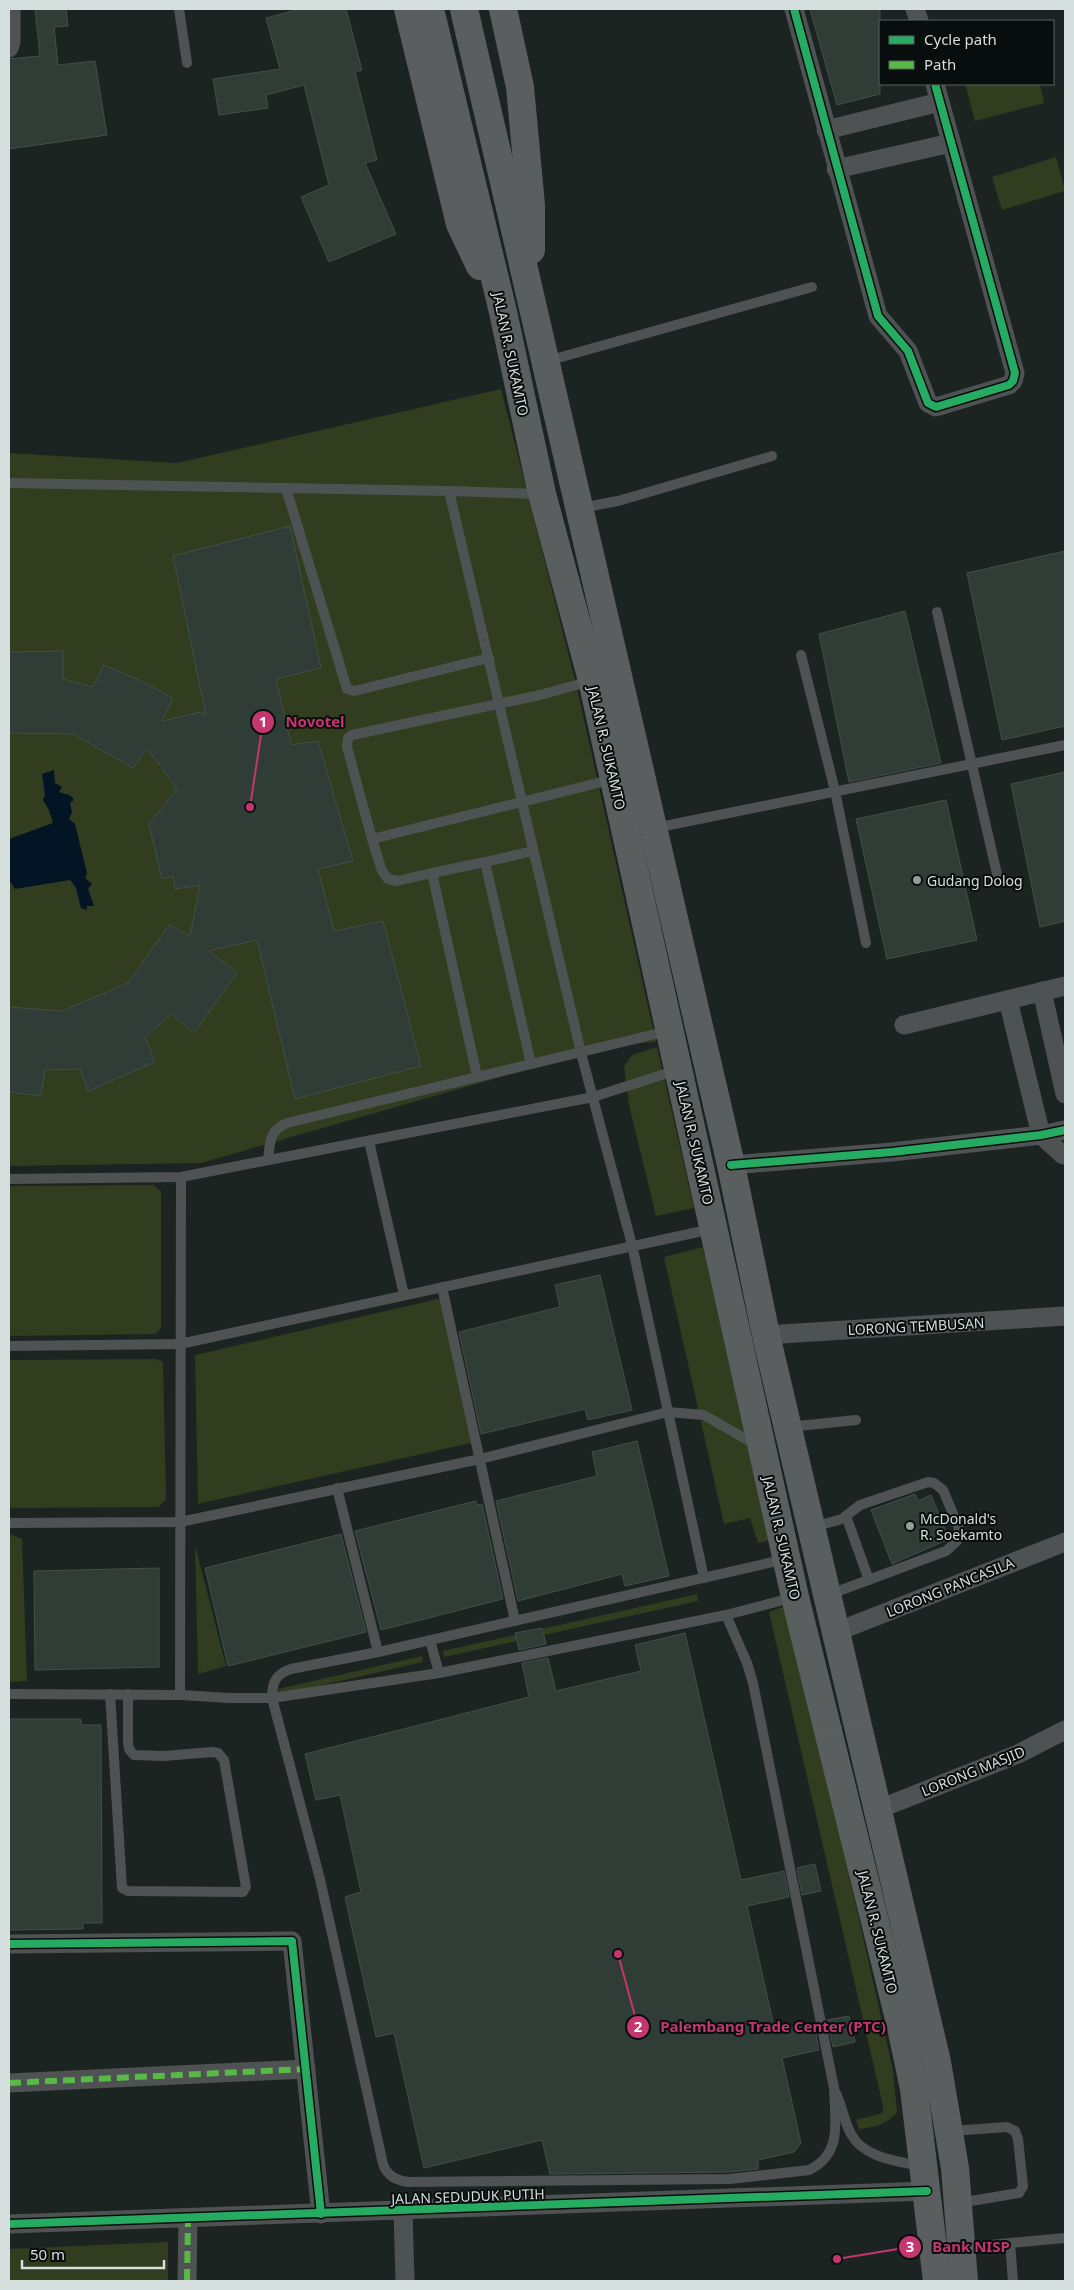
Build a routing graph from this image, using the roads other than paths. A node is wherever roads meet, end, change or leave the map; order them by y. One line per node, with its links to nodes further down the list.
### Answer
1 (11, 9): 8 (street)
2 (179, 9): 9 (lane)
3 (408, 9): 16 (highway)
4 (430, 9): 16 (highway, JALAN R. SUKAMTO)
5 (464, 9): 15 (highway, JALAN R. SUKAMTO)
6 (503, 9): 15 (highway)
7 (794, 9): 11 (street)
8 (9, 48)
9 (187, 63)
10 (938, 93): 11 (street); 12 (street)
11 (826, 130): 13 (street)
12 (951, 144): 13 (street); 13 (street)
13 (836, 168)
14 (812, 286): 17 (lane)
15 (532, 304): 17 (highway, JALAN R. SUKAMTO)
16 (503, 312): 22 (highway, JALAN R. SUKAMTO)
17 (546, 362): 23 (highway, JALAN R. SUKAMTO)
18 (772, 456): 23 (lane)
19 (9, 483): 20 (lane)
20 (286, 488): 21 (lane); 26 (lane)
21 (450, 491): 22 (lane); 26 (lane)
22 (542, 494): 27 (highway, JALAN R. SUKAMTO)
23 (580, 508): 34 (highway, JALAN R. SUKAMTO)
24 (937, 612): 30 (lane)
25 (801, 655): 32 (lane)
26 (489, 658): 28 (lane)
27 (592, 680): 28 (lane); 31 (highway, JALAN R. SUKAMTO)
28 (499, 703): 33 (lane); 35 (lane)
29 (1065, 745): 30 (lane)
30 (972, 764): 32 (lane); 39 (lane)
31 (614, 779): 33 (lane); 45 (highway, JALAN R. SUKAMTO)
32 (835, 792): 34 (lane); 40 (lane)
33 (521, 802): 35 (lane); 36 (lane)
34 (654, 829): 57 (highway, JALAN R. SUKAMTO)
35 (372, 839): 38 (lane)
36 (533, 851): 37 (lane); 46 (lane)
37 (486, 862): 38 (lane); 47 (lane)
38 (432, 873): 49 (lane)
39 (998, 874)
40 (866, 943)
41 (1065, 986): 42 (street)
42 (1042, 991): 43 (street); 50 (street)
43 (1008, 1000): 44 (street); 53 (street)
44 (904, 1025)
45 (669, 1031): 46 (lane); 48 (highway, JALAN R. SUKAMTO)
46 (581, 1052): 47 (lane); 51 (lane)
47 (531, 1064): 49 (lane)
48 (678, 1070): 51 (lane); 60 (highway, JALAN R. SUKAMTO)
49 (477, 1076): 56 (lane)
50 (1065, 1094)
51 (593, 1097): 54 (lane); 61 (lane)
52 (1065, 1130): 53 (street)
53 (1041, 1135): 55 (street); 57 (street)
54 (369, 1141): 56 (lane); 63 (lane)
55 (1065, 1157)
56 (268, 1160): 58 (lane)
57 (731, 1166): 65 (highway, JALAN R. SUKAMTO)
58 (181, 1177): 59 (lane); 66 (lane)
59 (9, 1179)
60 (715, 1229): 61 (lane); 71 (highway, JALAN R. SUKAMTO)
61 (632, 1245): 62 (lane); 68 (lane)
62 (442, 1287): 63 (lane); 72 (lane)
63 (404, 1295): 66 (lane)
64 (1065, 1316): 65 (street, LORONG TEMBUSAN)
65 (766, 1334): 70 (highway, JALAN R. SUKAMTO)
66 (180, 1344): 67 (lane); 75 (lane)
67 (9, 1346)
68 (668, 1412): 71 (lane); 72 (lane); 80 (lane)
69 (856, 1420): 70 (lane)
70 (788, 1427): 77 (highway, JALAN R. SUKAMTO)
71 (761, 1448): 79 (highway, JALAN R. SUKAMTO)
72 (480, 1459): 73 (lane); 85 (lane)
73 (337, 1488): 75 (lane); 88 (lane)
74 (846, 1516): 77 (lane); 81 (lane); 81 (lane)
75 (180, 1522): 76 (lane); 93 (lane)
76 (9, 1523)
77 (811, 1527): 82 (highway, JALAN R. SUKAMTO)
78 (1065, 1542): 86 (street, LORONG PANCASILA)
79 (787, 1559): 80 (lane); 83 (highway, JALAN R. SUKAMTO)
80 (704, 1578): 85 (lane)
81 (869, 1580): 82 (lane)
82 (827, 1595): 86 (highway, JALAN R. SUKAMTO)
83 (795, 1596): 84 (lane); 102 (highway, JALAN R. SUKAMTO)
84 (726, 1615): 89 (lane); 100 (lane)
85 (515, 1621): 87 (lane)
86 (836, 1632): 96 (highway, JALAN R. SUKAMTO)
87 (430, 1640): 88 (lane); 89 (lane)
88 (378, 1652): 94 (lane)
89 (439, 1673): 94 (lane)
90 (9, 1694): 91 (lane)
91 (110, 1694): 92 (lane); 92 (lane)
92 (128, 1694): 93 (lane)
93 (180, 1694): 94 (lane)
94 (272, 1698): 100 (lane)
95 (1065, 1730): 96 (street, LORONG MASJID)
96 (879, 1809): 101 (highway, JALAN R. SUKAMTO)
97 (9, 1944): 98 (street)
98 (306, 2069): 99 (street); 105 (street)
99 (9, 2083)
100 (834, 2088): 102 (lane)
101 (950, 2131): 103 (highway, JALAN R. SUKAMTO); 103 (lane)
102 (925, 2178): 104 (street, JALAN SEDUDUK PUTIH); 113 (highway, JALAN R. SUKAMTO)
103 (958, 2203): 110 (highway, JALAN R. SUKAMTO)
104 (403, 2211): 105 (street, JALAN SEDUDUK PUTIH); 112 (street)
105 (321, 2214): 106 (street, JALAN SEDUDUK PUTIH)
106 (188, 2218): 107 (street, JALAN SEDUDUK PUTIH); 111 (street)
107 (9, 2224)
108 (1065, 2238): 109 (lane)
109 (1010, 2243): 110 (lane); 115 (lane)
110 (962, 2248): 114 (highway, JALAN R. SUKAMTO)
111 (187, 2281)
112 (405, 2281)
113 (937, 2281)
114 (964, 2281)
115 (1013, 2281)

